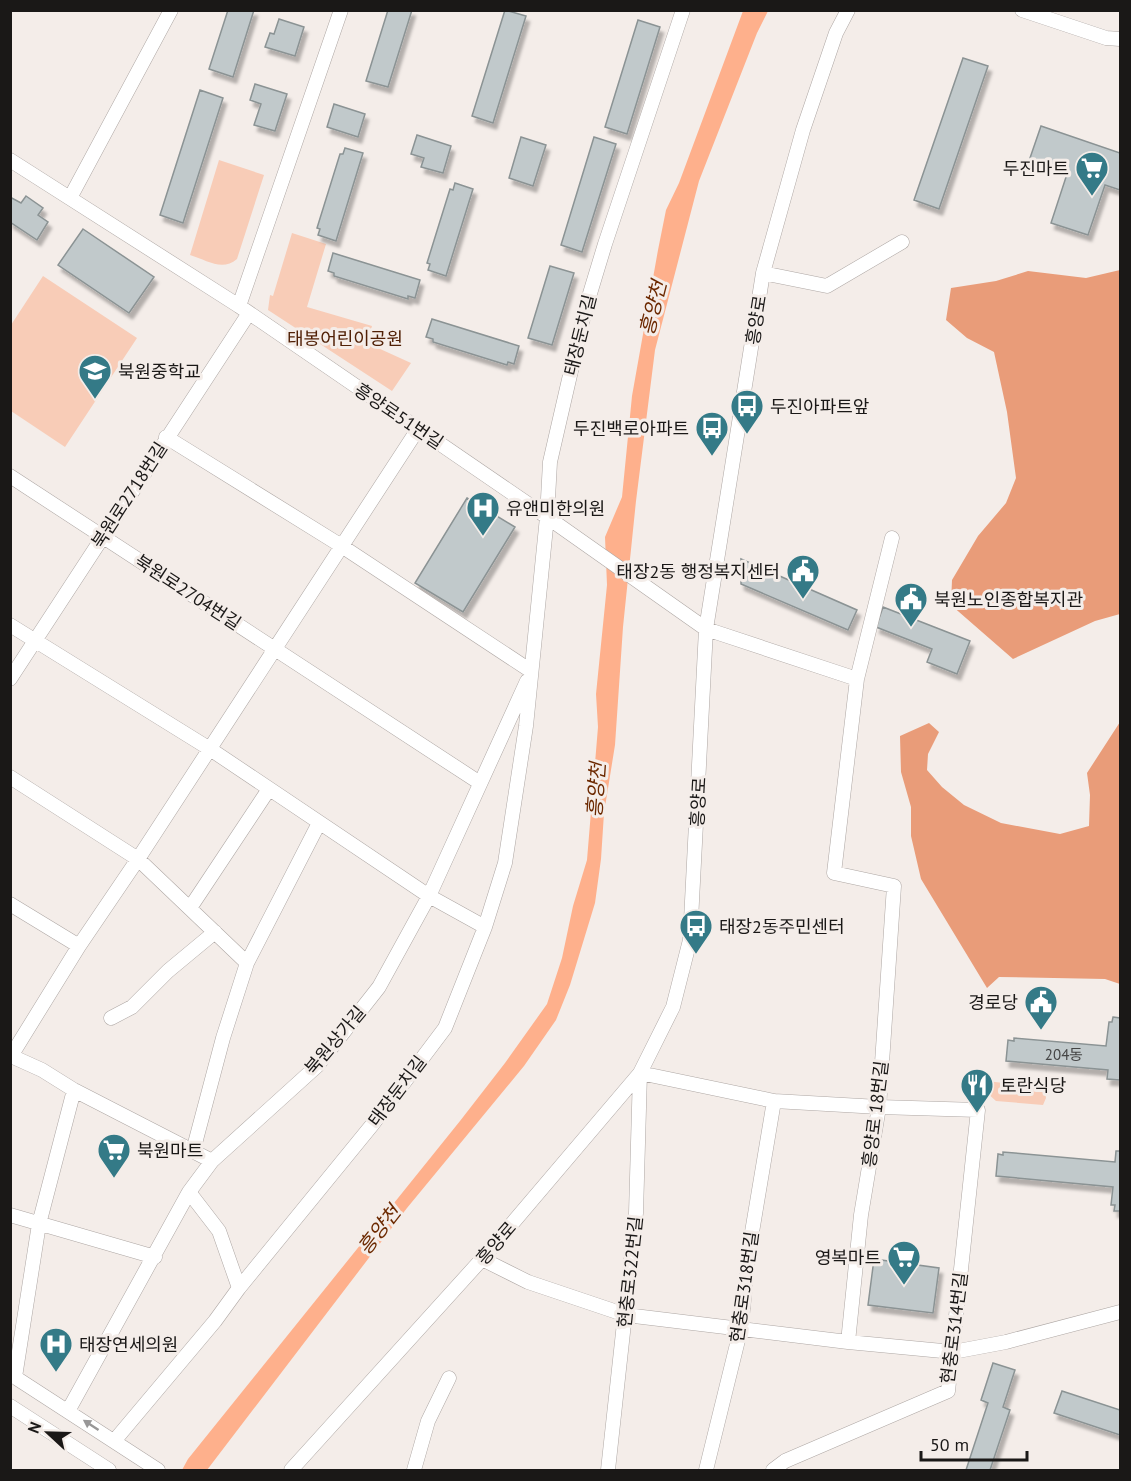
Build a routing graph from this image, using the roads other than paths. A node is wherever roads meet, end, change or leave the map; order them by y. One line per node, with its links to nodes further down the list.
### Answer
1 (171, 10): 8 (street)
2 (341, 10): 11 (street)
3 (683, 10): 15 (street, 태장둔치길)
4 (848, 10): 10 (street, 흥양로)
5 (1022, 10): 6 (street)
6 (1120, 39)
7 (10, 160): 8 (street, 흥양로51번길)
8 (70, 198): 11 (street, 흥양로51번길)
9 (902, 242): 10 (street)
10 (763, 273): 20 (street, 흥양로)
11 (244, 310): 12 (street, 흥양로51번길); 13 (street, 북원로2718번길)
12 (418, 429): 15 (street, 흥양로51번길); 18 (street)
13 (166, 437): 16 (street, 북원로2718번길); 18 (street)
14 (10, 476): 16 (street, 북원로2704번길)
15 (547, 517): 20 (street, 흥양로51번길); 23 (street, 태장둔치길)
16 (102, 536): 21 (street, 북원로2718번길); 22 (street, 북원로2704번길)
17 (892, 538): 25 (street)
18 (340, 545): 22 (street); 23 (street)
19 (10, 625): 21 (street)
20 (706, 629): 25 (street); 41 (street, 흥양로)
21 (35, 640): 24 (street, 북원로2718번길); 26 (street)
22 (275, 649): 26 (street); 28 (street)
23 (531, 671): 28 (street, 북원상가길); 35 (street, 태장둔치길)
24 (10, 679)
25 (857, 679): 44 (street, 흥양로 18번길)
26 (210, 749): 29 (street); 31 (street)
27 (10, 777): 31 (street)
28 (480, 783): 32 (street, 북원상가길)
29 (269, 789): 30 (street); 34 (street)
30 (319, 823): 32 (street); 38 (street)
31 (138, 860): 34 (street); 37 (street)
32 (429, 896): 35 (street); 46 (street, 북원상가길)
33 (10, 904): 37 (street)
34 (190, 908): 36 (street)
35 (485, 927): 52 (street, 태장둔치길)
36 (215, 932): 38 (street); 39 (street)
37 (79, 946): 40 (street)
38 (247, 963): 45 (street)
39 (111, 1018)
40 (10, 1056): 42 (street)
41 (640, 1073): 43 (street); 51 (street, 흥양로); 54 (street, 현충로322번길)
42 (74, 1090): 45 (street); 49 (street)
43 (774, 1101): 44 (street); 55 (street, 현충로318번길)
44 (879, 1107): 56 (street, 흥양로 18번길); 57 (street, 현충로314번길)
45 (193, 1151): 46 (street)
46 (212, 1161): 47 (street, 북원상가길)
47 (189, 1192): 50 (street, 북원상가길); 52 (street)
48 (10, 1215): 49 (street)
49 (39, 1224): 50 (street); 58 (street)
50 (155, 1257): 61 (street, 북원상가길)
51 (482, 1259): 54 (street); 65 (street, 흥양로)
52 (239, 1288): 62 (street, 태장둔치길)
53 (1120, 1312): 57 (street)
54 (626, 1315): 55 (street); 67 (street, 현충로322번길)
55 (741, 1328): 56 (street); 68 (street, 현충로318번길)
56 (848, 1342): 57 (street)
57 (953, 1352): 69 (street, 현충로314번길)
58 (13, 1376): 61 (street)
59 (449, 1378): 66 (street)
60 (10, 1406): 63 (street)
61 (68, 1411): 62 (street, one-way to 61)
62 (114, 1440): 64 (street)
63 (103, 1469)
64 (158, 1470)
65 (291, 1470)
66 (414, 1470)
67 (608, 1470)
68 (706, 1470)
69 (773, 1470)

